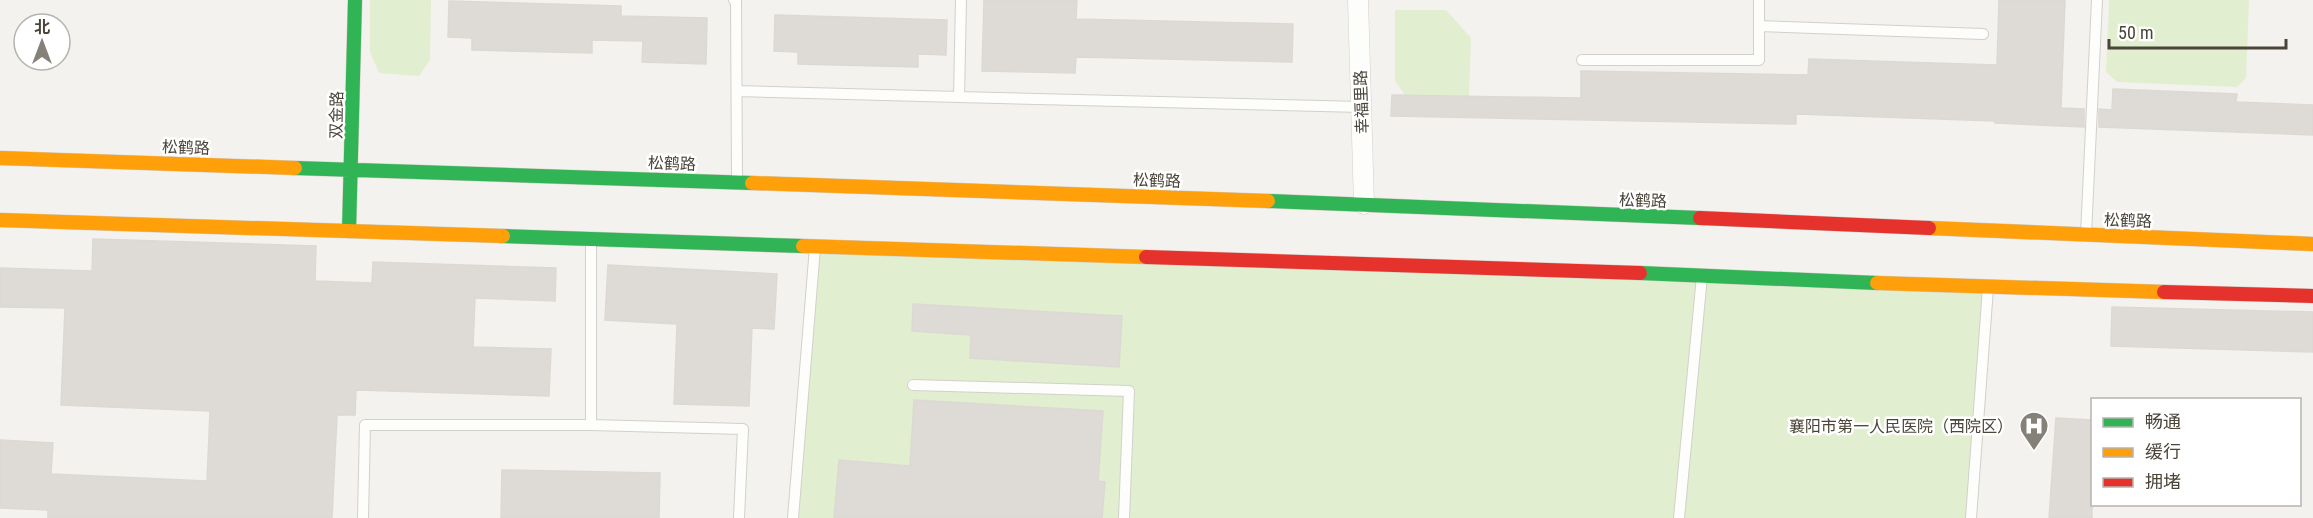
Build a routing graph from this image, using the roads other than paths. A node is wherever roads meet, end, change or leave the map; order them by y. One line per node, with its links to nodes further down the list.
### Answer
1 (355, 0): 14 (main road, 双金路)
2 (734, 0): 10 (lane)
3 (961, 0): 11 (lane)
4 (1358, 0): 12 (street, 幸福里路)
5 (1759, 0): 7 (lane)
6 (2097, 0): 19 (lane)
7 (1759, 26): 8 (lane); 9 (lane)
8 (1983, 34)
9 (1582, 60)
10 (736, 91): 11 (lane); 15 (lane)
11 (959, 97): 12 (lane)
12 (1361, 107): 16 (street, 幸福里路)
13 (0, 158): 14 (main road, 松鹤路)
14 (351, 168): 15 (main road, 松鹤路); 18 (main road, 双金路)
15 (737, 182): 16 (main road, 松鹤路)
16 (1364, 204): 19 (main road, 松鹤路)
17 (0, 220): 18 (main road)
18 (350, 231): 20 (main road)
19 (2086, 235): 21 (main road, 松鹤路)
20 (591, 239): 22 (main road); 27 (lane)
21 (2313, 244)
22 (815, 247): 23 (main road); 30 (lane)
23 (1702, 275): 24 (main road); 32 (lane)
24 (1988, 288): 25 (main road); 33 (lane)
25 (2313, 296)
26 (913, 385): 31 (lane)
27 (591, 425): 28 (lane); 29 (lane)
28 (363, 518)
29 (739, 518)
30 (793, 518)
31 (1124, 518)
32 (1679, 518)
33 (1971, 518)

